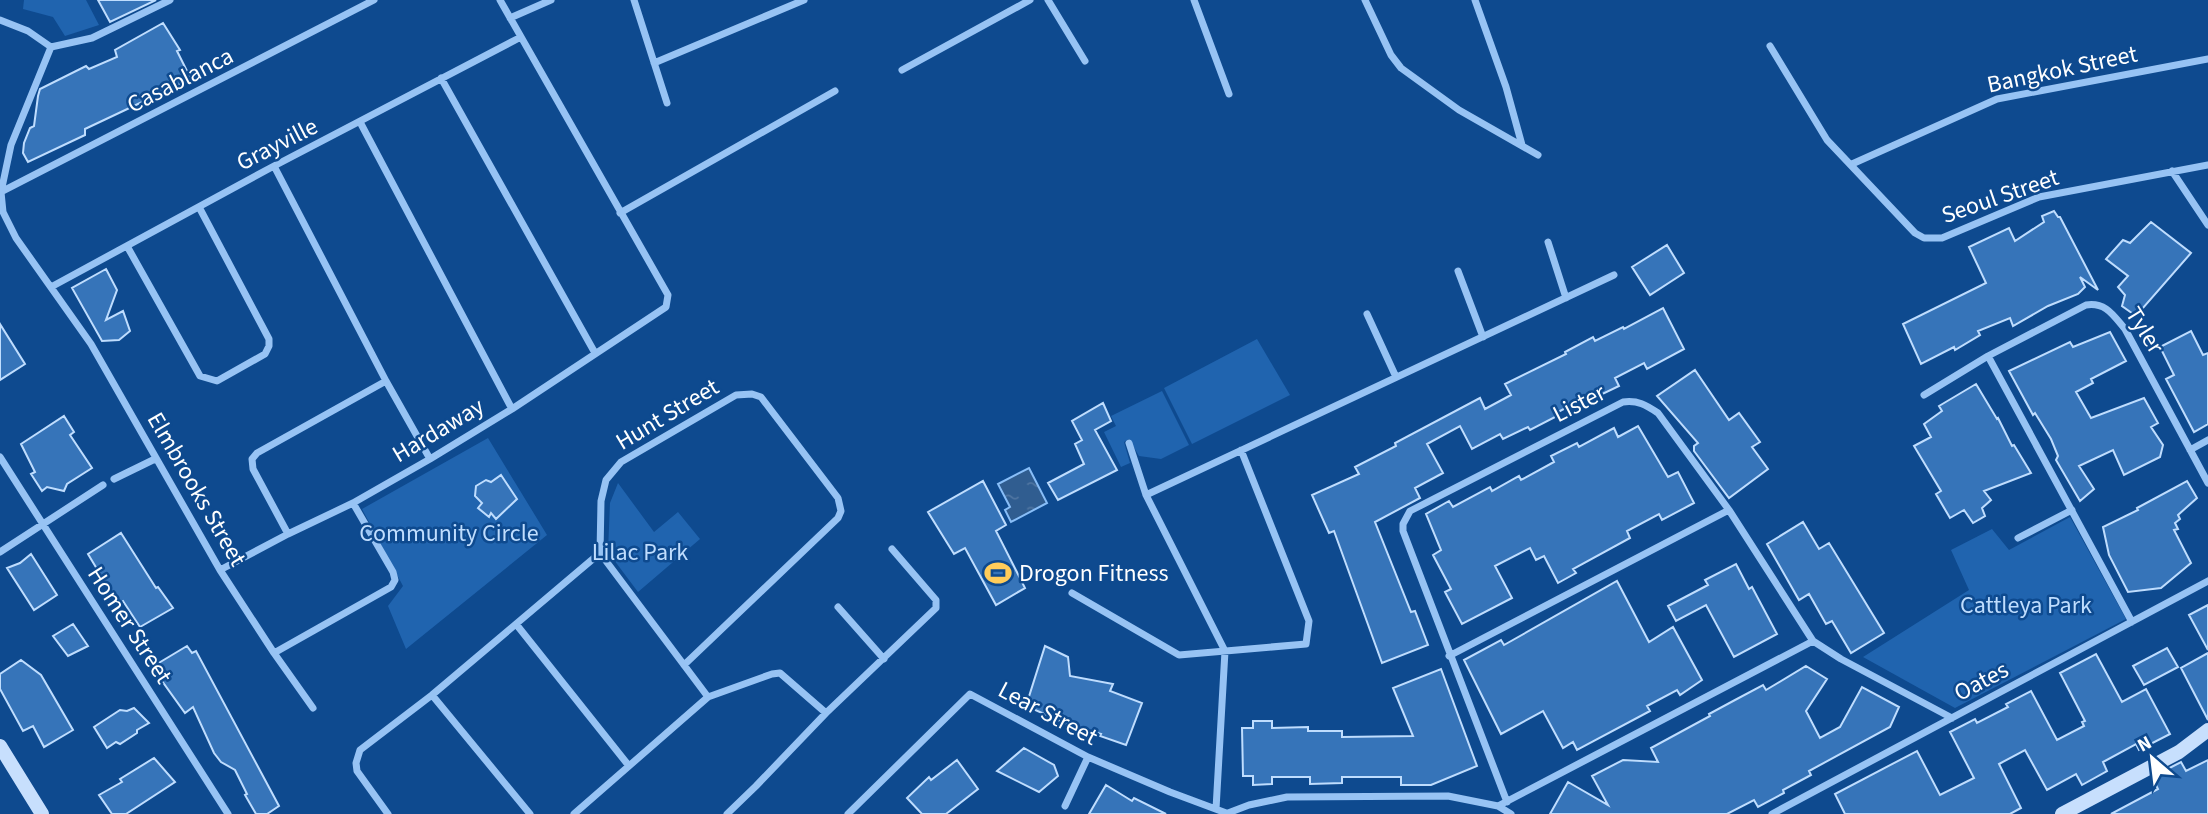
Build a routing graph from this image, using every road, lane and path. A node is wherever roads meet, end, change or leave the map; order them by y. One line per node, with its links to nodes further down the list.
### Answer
1 (170, 0): 16 (street)
2 (374, 0): 32 (street, Casablanca)
3 (500, 0): 12 (street)
4 (551, 0): 12 (street)
5 (634, 0): 19 (street)
6 (804, 0): 19 (street)
7 (1030, 0): 20 (street)
8 (1048, 0): 18 (street)
9 (1194, 0): 23 (street)
10 (1365, 0): 26 (street)
11 (1475, 0): 26 (street)
12 (510, 18): 14 (street)
13 (0, 20): 16 (street)
14 (521, 37): 21 (street, Grayville); 34 (street)
15 (1770, 46): 28 (street, Seoul Street)
16 (51, 47): 32 (street)
17 (2208, 59): 28 (street, Bangkok Street)
18 (1084, 61)
19 (654, 63): 24 (street)
20 (902, 70)
21 (441, 78): 25 (street, Grayville); 44 (street)
22 (835, 91): 34 (street)
23 (1229, 94)
24 (667, 103)
25 (360, 122): 30 (street, Grayville); 49 (street)
26 (1522, 146): 27 (street)
27 (1538, 155)
28 (1852, 164): 31 (street, Seoul Street)
29 (2208, 165): 31 (street, Seoul Street)
30 (274, 166): 33 (street, Grayville); 47 (street)
31 (2172, 171): 35 (street)
32 (1, 192): 40 (street, Elmbrooks Street)
33 (199, 207): 37 (street, Grayville); 37 (street)
34 (620, 213): 44 (street, Hardaway)
35 (2208, 225)
36 (1548, 242): 41 (street)
37 (127, 246): 40 (street, Grayville)
38 (1458, 271): 43 (street)
39 (1614, 275): 41 (street)
40 (51, 287): 55 (street, Elmbrooks Street)
41 (1566, 298): 43 (street)
42 (1367, 314): 46 (street)
43 (1483, 337): 46 (street)
44 (595, 353): 49 (street, Hardaway)
45 (1988, 356): 48 (street, Tyler); 53 (street, Tyler); 63 (street)
46 (1396, 377): 52 (street)
47 (386, 381): 56 (street); 65 (street)
48 (1924, 395)
49 (512, 409): 56 (street, Hardaway)
50 (2208, 440): 53 (street)
51 (1129, 443): 60 (street)
52 (1241, 450): 60 (street); 77 (street)
53 (2190, 450): 58 (street, Tyler)
54 (0, 457): 64 (street, Homer Street)
55 (155, 459): 57 (street); 70 (street, Elmbrooks Street)
56 (429, 459): 61 (street, Hardaway)
57 (114, 479)
58 (2208, 483)
59 (103, 485): 64 (street)
60 (1146, 495): 77 (street)
61 (353, 503): 65 (street, Hardaway); 78 (street)
62 (1729, 510): 76 (street, Lister); 79 (street); 79 (street, Lister)
63 (2072, 510): 66 (street); 74 (street)
64 (43, 524): 68 (street); 96 (street, Homer Street)
65 (288, 534): 70 (street, Hardaway)
66 (2018, 538)
67 (892, 549): 80 (street)
68 (0, 552)
69 (600, 554): 75 (street); 81 (street); 81 (street, Hunt Street)
70 (220, 570): 78 (street, Elmbrooks Street)
71 (2208, 581): 74 (street, Oates)
72 (1072, 593): 77 (street)
73 (838, 607): 80 (street)
74 (2132, 622): 86 (street, Oates)
75 (516, 624): 82 (street); 90 (street)
76 (1813, 641): 86 (street, Lister); 91 (street)
77 (1225, 651): 94 (street)
78 (274, 653): 84 (street, Elmbrooks Street)
79 (1449, 656): 91 (street, Lister)
80 (884, 659): 85 (street)
81 (684, 665): 83 (street)
82 (432, 695): 97 (street); 98 (street)
83 (708, 698): 85 (street); 90 (street)
84 (313, 708)
85 (826, 713): 100 (street)
86 (1952, 718): 104 (street, Oates)
87 (2208, 730): 105 (street)
88 (0, 746): 95 (street)
89 (1088, 757): 92 (street); 94 (street, Lear Street); 101 (street, Lear Street)
90 (629, 766): 99 (street)
91 (1507, 802): 93 (street)
92 (1065, 806)
93 (1498, 806): 102 (street); 103 (street)
94 (1216, 809): 102 (street, Lear Street)
95 (43, 814)
96 (228, 814)
97 (388, 814)
98 (530, 814)
99 (574, 814)
100 (727, 814)
101 (848, 814)
102 (1228, 814)
103 (1511, 814)
104 (1772, 814)
105 (2062, 814)

